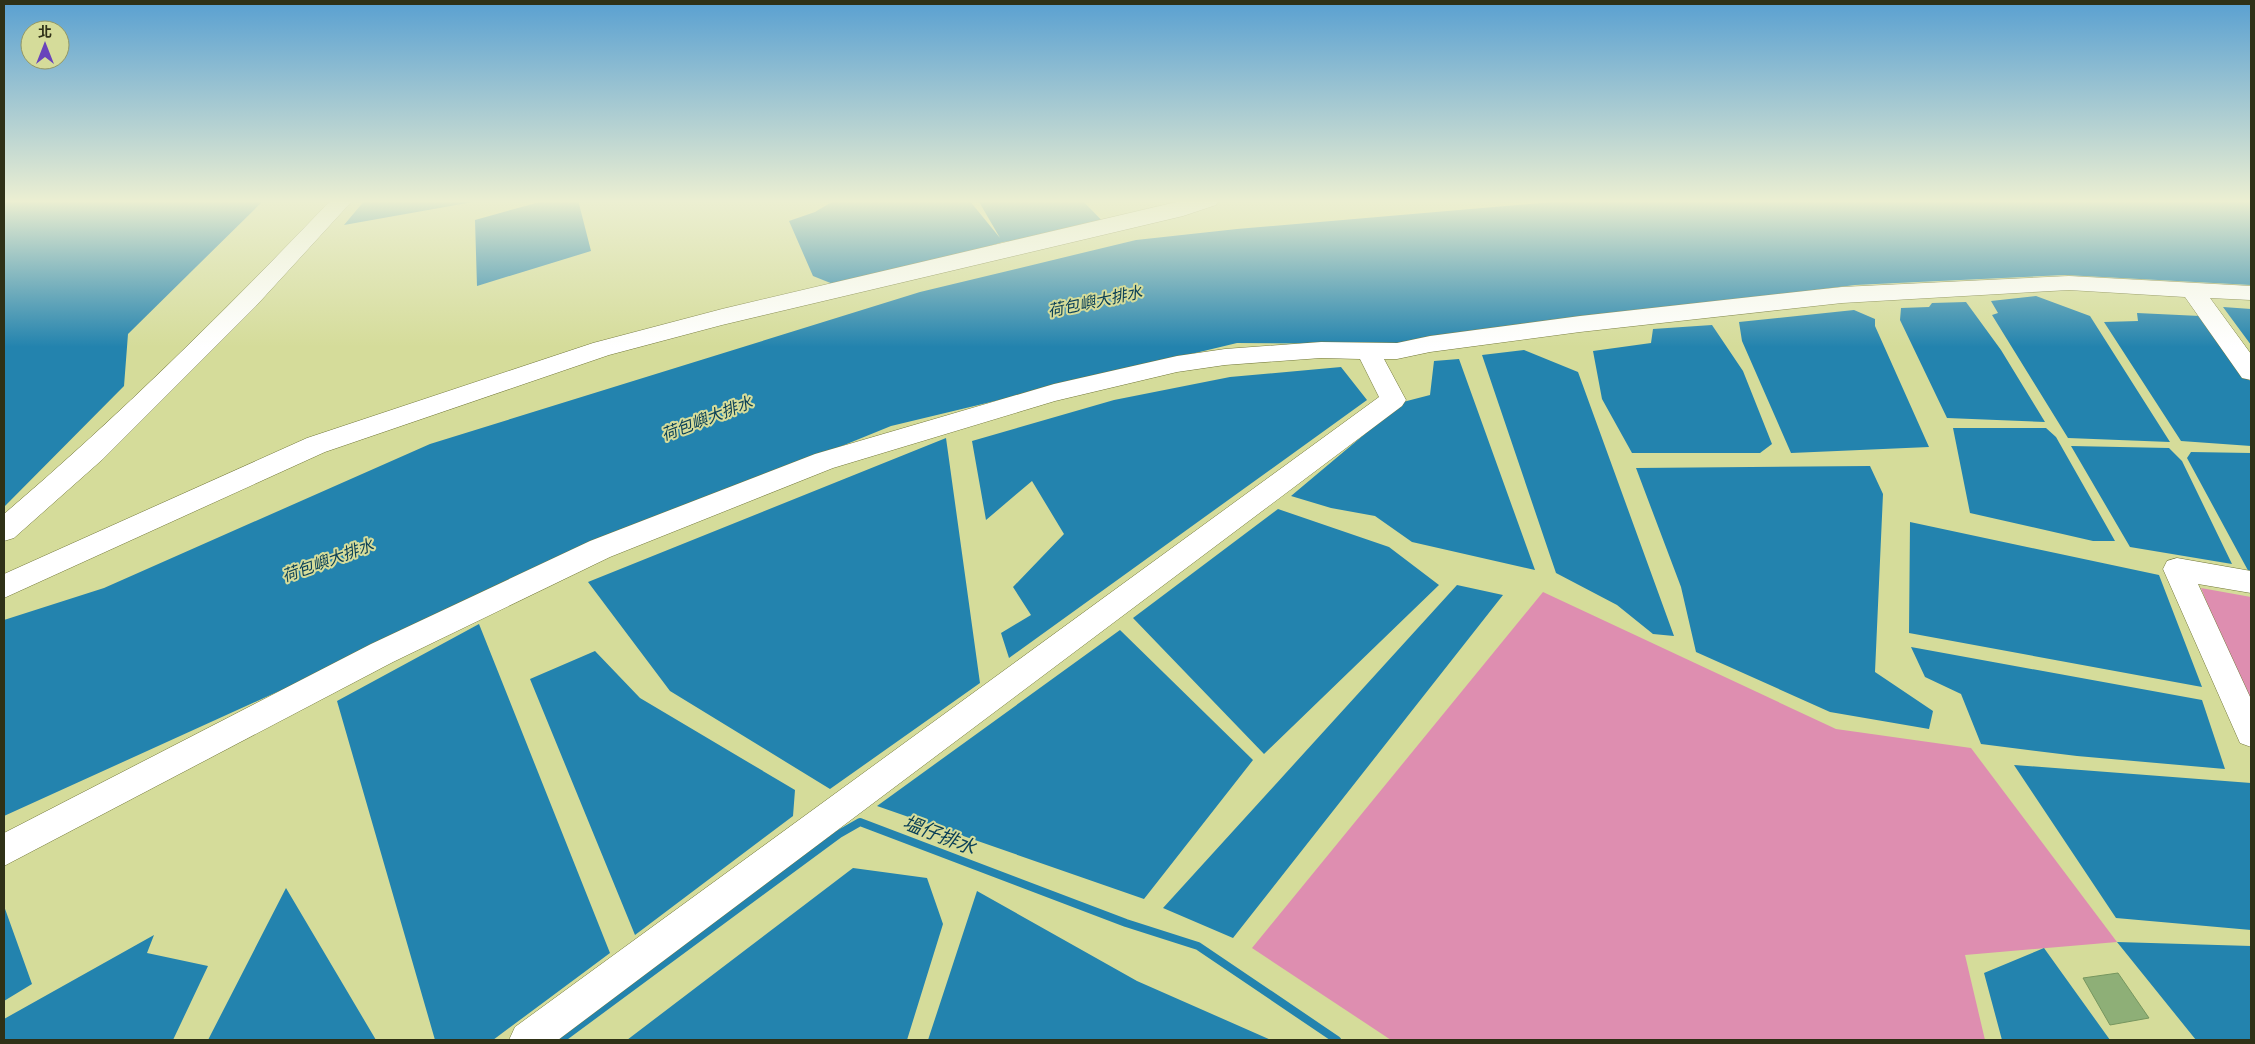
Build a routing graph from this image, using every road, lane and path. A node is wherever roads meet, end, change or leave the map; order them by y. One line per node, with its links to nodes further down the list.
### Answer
1 (297, 249): 7 (street)
2 (1014, 249): 9 (street)
3 (2191, 289): 4 (street); 5 (street); 6 (street)
4 (2251, 293)
5 (1368, 351): 11 (street); 12 (street)
6 (2251, 372)
7 (4, 530)
8 (2251, 582): 10 (street)
9 (4, 587)
10 (2251, 733)
11 (4, 850)
12 (528, 1040)

